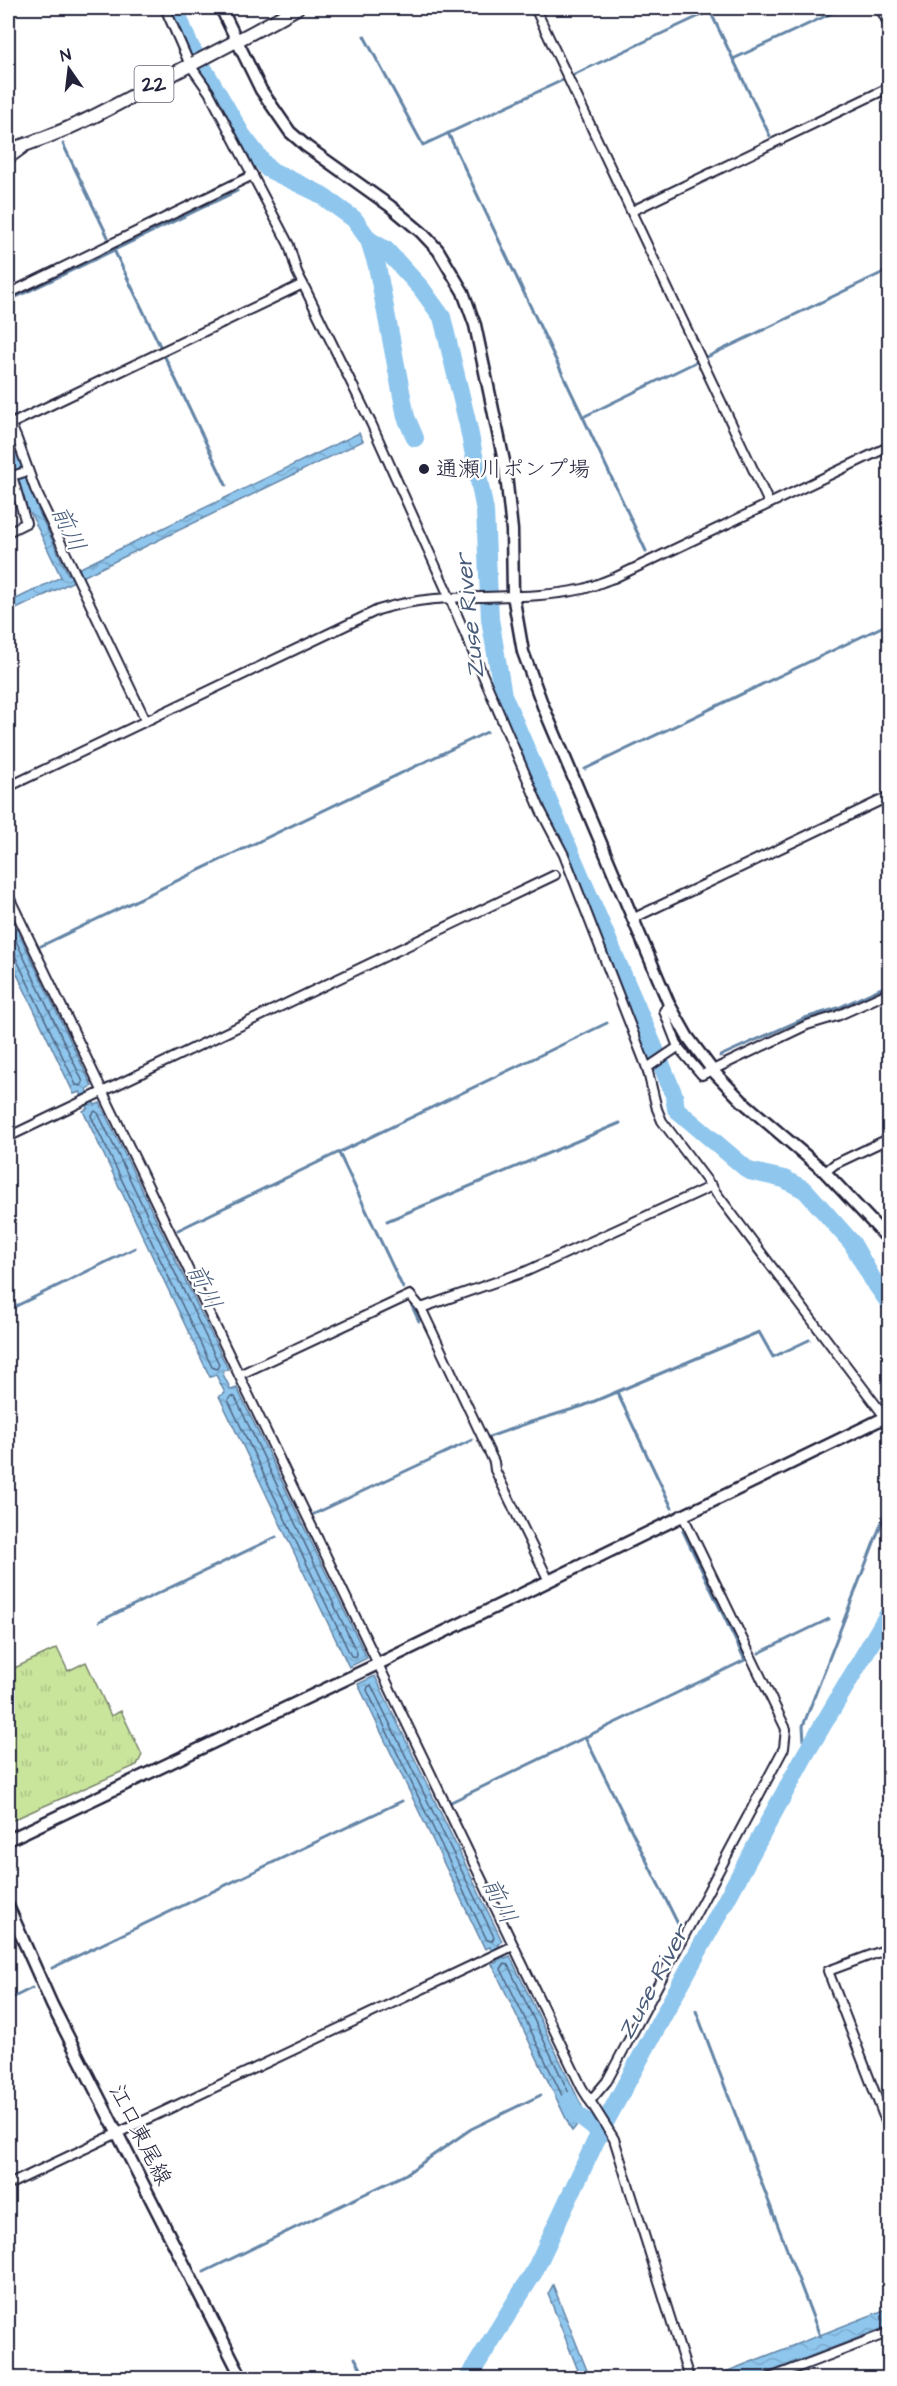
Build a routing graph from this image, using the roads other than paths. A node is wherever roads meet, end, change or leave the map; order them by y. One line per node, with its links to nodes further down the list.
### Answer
1 (165, 8): 8 (street)
2 (221, 8): 7 (street)
3 (297, 8): 7 (main road, 22)
4 (535, 8): 14 (street)
5 (880, 8): 6 (street)
6 (890, 27)
7 (239, 41): 8 (main road, 22); 22 (street)
8 (190, 65): 10 (main road, 22); 13 (street)
9 (890, 87): 14 (street)
10 (32, 143): 11 (main road, 22); 12 (street)
11 (8, 150)
12 (8, 160)
13 (253, 176): 15 (street); 16 (street)
14 (632, 211): 20 (street)
15 (303, 284): 17 (street); 23 (street)
16 (8, 294)
17 (9, 421): 19 (street)
18 (890, 446): 20 (street)
19 (27, 471): 21 (street); 24 (street)
20 (769, 503): 22 (street)
21 (8, 532)
22 (508, 595): 23 (street); 29 (street)
23 (450, 596): 24 (street); 33 (street)
24 (146, 721): 25 (street)
25 (8, 787)
26 (890, 796): 29 (street)
27 (555, 875): 35 (street)
28 (8, 895): 35 (street)
29 (632, 919): 31 (street)
30 (890, 992): 34 (street)
31 (669, 1004): 32 (street); 34 (street)
32 (676, 1048): 33 (street); 34 (street)
33 (648, 1066): 39 (street)
34 (713, 1071): 38 (street)
35 (102, 1091): 36 (street); 42 (street)
36 (8, 1137)
37 (890, 1138): 38 (street)
38 (825, 1172): 40 (street)
39 (712, 1186): 41 (street); 43 (street)
40 (890, 1241)
41 (421, 1308): 42 (street); 45 (street)
42 (239, 1376): 46 (street)
43 (887, 1416): 44 (street)
44 (682, 1515): 45 (street); 51 (street)
45 (548, 1579): 46 (street)
46 (378, 1664): 47 (street); 49 (street)
47 (8, 1840)
48 (8, 1906): 53 (street, 江口東尾線)
49 (513, 1946): 51 (street); 53 (street)
50 (890, 1948): 52 (street)
51 (591, 2104): 58 (street)
52 (890, 2132)
53 (117, 2134): 54 (street); 56 (street, 江口東尾線)
54 (8, 2185)
55 (890, 2332): 59 (street)
56 (240, 2376): 57 (street)
57 (227, 2379)
58 (689, 2379)
59 (770, 2379)

